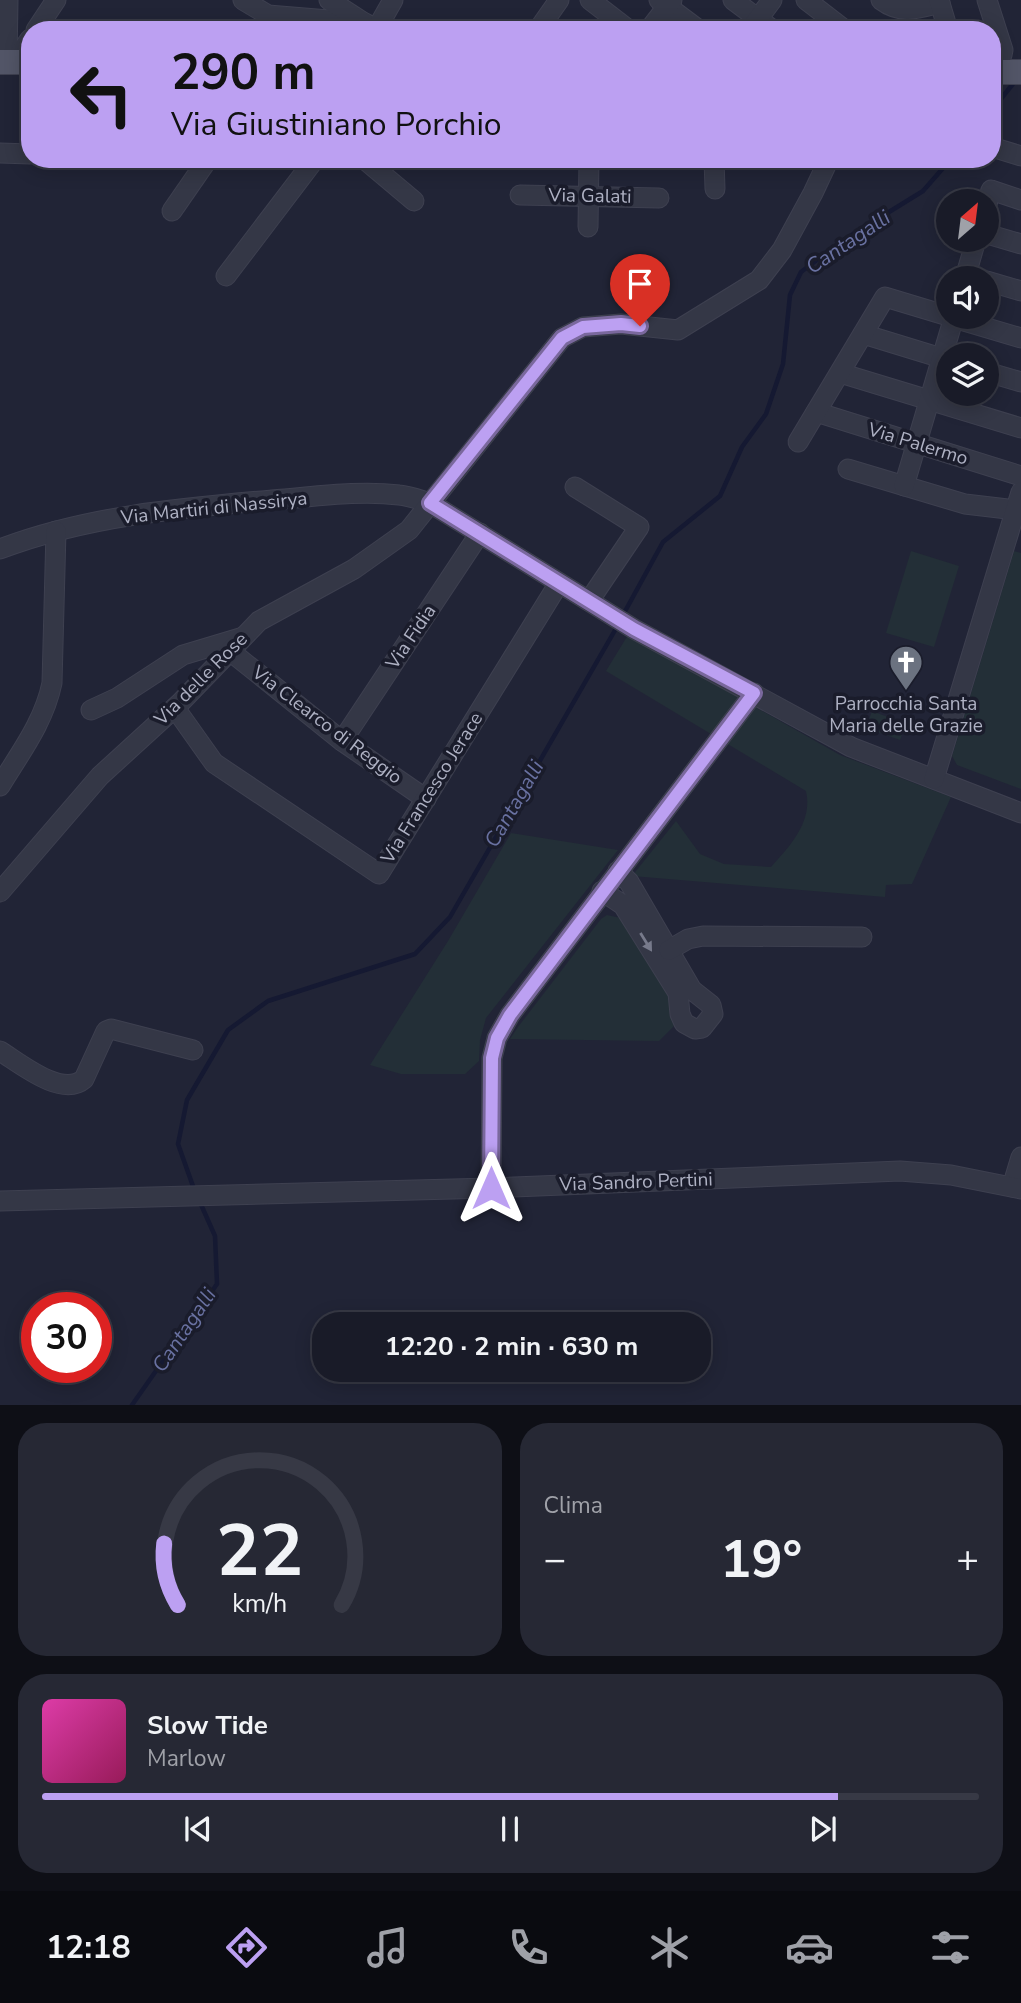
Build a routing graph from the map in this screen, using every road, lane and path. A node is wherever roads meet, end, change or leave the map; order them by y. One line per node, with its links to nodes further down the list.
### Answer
1 (8, 0): 29 (street)
2 (56, 0): 15 (street)
3 (243, 0): 16 (street)
4 (329, 0): 17 (street)
5 (393, 0): 18 (street)
6 (559, 0): 19 (street)
7 (590, 0): 20 (street)
8 (733, 0): 23 (street)
9 (772, 0): 24 (street)
10 (806, 0): 25 (street)
11 (881, 0): 13 (street)
12 (987, 0): 27 (street)
13 (940, 1): 26 (street)
14 (666, 2): 21 (street); 22 (street)
15 (42, 21)
16 (320, 21)
17 (363, 21)
18 (377, 21)
19 (549, 21)
20 (617, 21)
21 (654, 21)
22 (688, 21)
23 (755, 21)
24 (762, 21)
25 (833, 21)
26 (946, 21)
27 (994, 21)
28 (1001, 44): 30 (street)
29 (13, 62)
30 (1002, 69)
31 (1001, 150): 34 (street)
32 (0, 153): 33 (street)
33 (21, 154)
34 (1021, 156)
35 (202, 168): 48 (street)
36 (309, 168): 52 (street)
37 (375, 168): 47 (street)
38 (589, 168): 43 (street)
39 (715, 168): 41 (street)
40 (825, 168): 74 (street, Via delle Rose)
41 (715, 188)
42 (520, 195): 43 (street, Via Galati)
43 (588, 196): 44 (street, Via Galati); 49 (street)
44 (659, 198)
45 (999, 198): 46 (street)
46 (1021, 200)
47 (414, 201)
48 (172, 211)
49 (588, 227)
50 (999, 238): 51 (street)
51 (1021, 244)
52 (226, 276)
53 (999, 285): 54 (street)
54 (1021, 291)
55 (936, 312): 57 (street)
56 (991, 329): 58 (street)
57 (863, 334): 59 (street); 60 (street)
58 (1021, 338)
59 (936, 356)
60 (839, 373): 64 (street); 65 (street)
61 (999, 376): 63 (street)
62 (936, 382): 64 (street)
63 (1021, 382)
64 (929, 400): 66 (street); 68 (street)
65 (816, 412): 67 (street); 68 (street, Via Palermo)
66 (1021, 428)
67 (798, 442)
68 (916, 443): 70 (street, Via Palermo); 71 (street)
69 (848, 469): 71 (street)
70 (1021, 476)
71 (904, 486): 73 (street)
72 (576, 487): 79 (street)
73 (1018, 501): 85 (street)
74 (430, 503): 75 (street, Via Martiri di Nassirya); 76 (street, Via Martiri di Nassirya); 80 (street, Via delle Rose)
75 (56, 531): 77 (street, Via Martiri di Nassirya); 86 (street)
76 (480, 533): 78 (street, Via Martiri di Nassirya); 84 (street, Via Fidia)
77 (0, 549)
78 (559, 583): 79 (street, Via Martiri di Nassirya); 87 (street, Via Francesco Jerace)
79 (595, 604): 81 (street, Via Martiri di Nassirya)
80 (237, 644): 82 (street, Via delle Rose); 83 (street); 84 (street, Via Clearco di Reggio)
81 (754, 693): 85 (street, Via Martiri di Nassirya); 89 (street)
82 (175, 708): 87 (street, Via Francesco Jerace); 91 (street, Via delle Rose)
83 (91, 710)
84 (342, 741): 87 (street, Via Clearco di Reggio)
85 (934, 779): 88 (street, Via Martiri di Nassirya)
86 (0, 786)
87 (426, 799)
88 (1021, 813)
89 (618, 871): 90 (street); 93 (street)
90 (602, 891): 93 (street, one-way to 93); 97 (street)
91 (0, 892)
92 (863, 937): 93 (street)
93 (669, 950)
94 (193, 1050): 95 (street)
95 (0, 1051)
96 (1021, 1157): 98 (street)
97 (491, 1188): 98 (street, Via Sandro Pertini); 99 (street, Via Sandro Pertini)
98 (1016, 1188)
99 (0, 1201)

